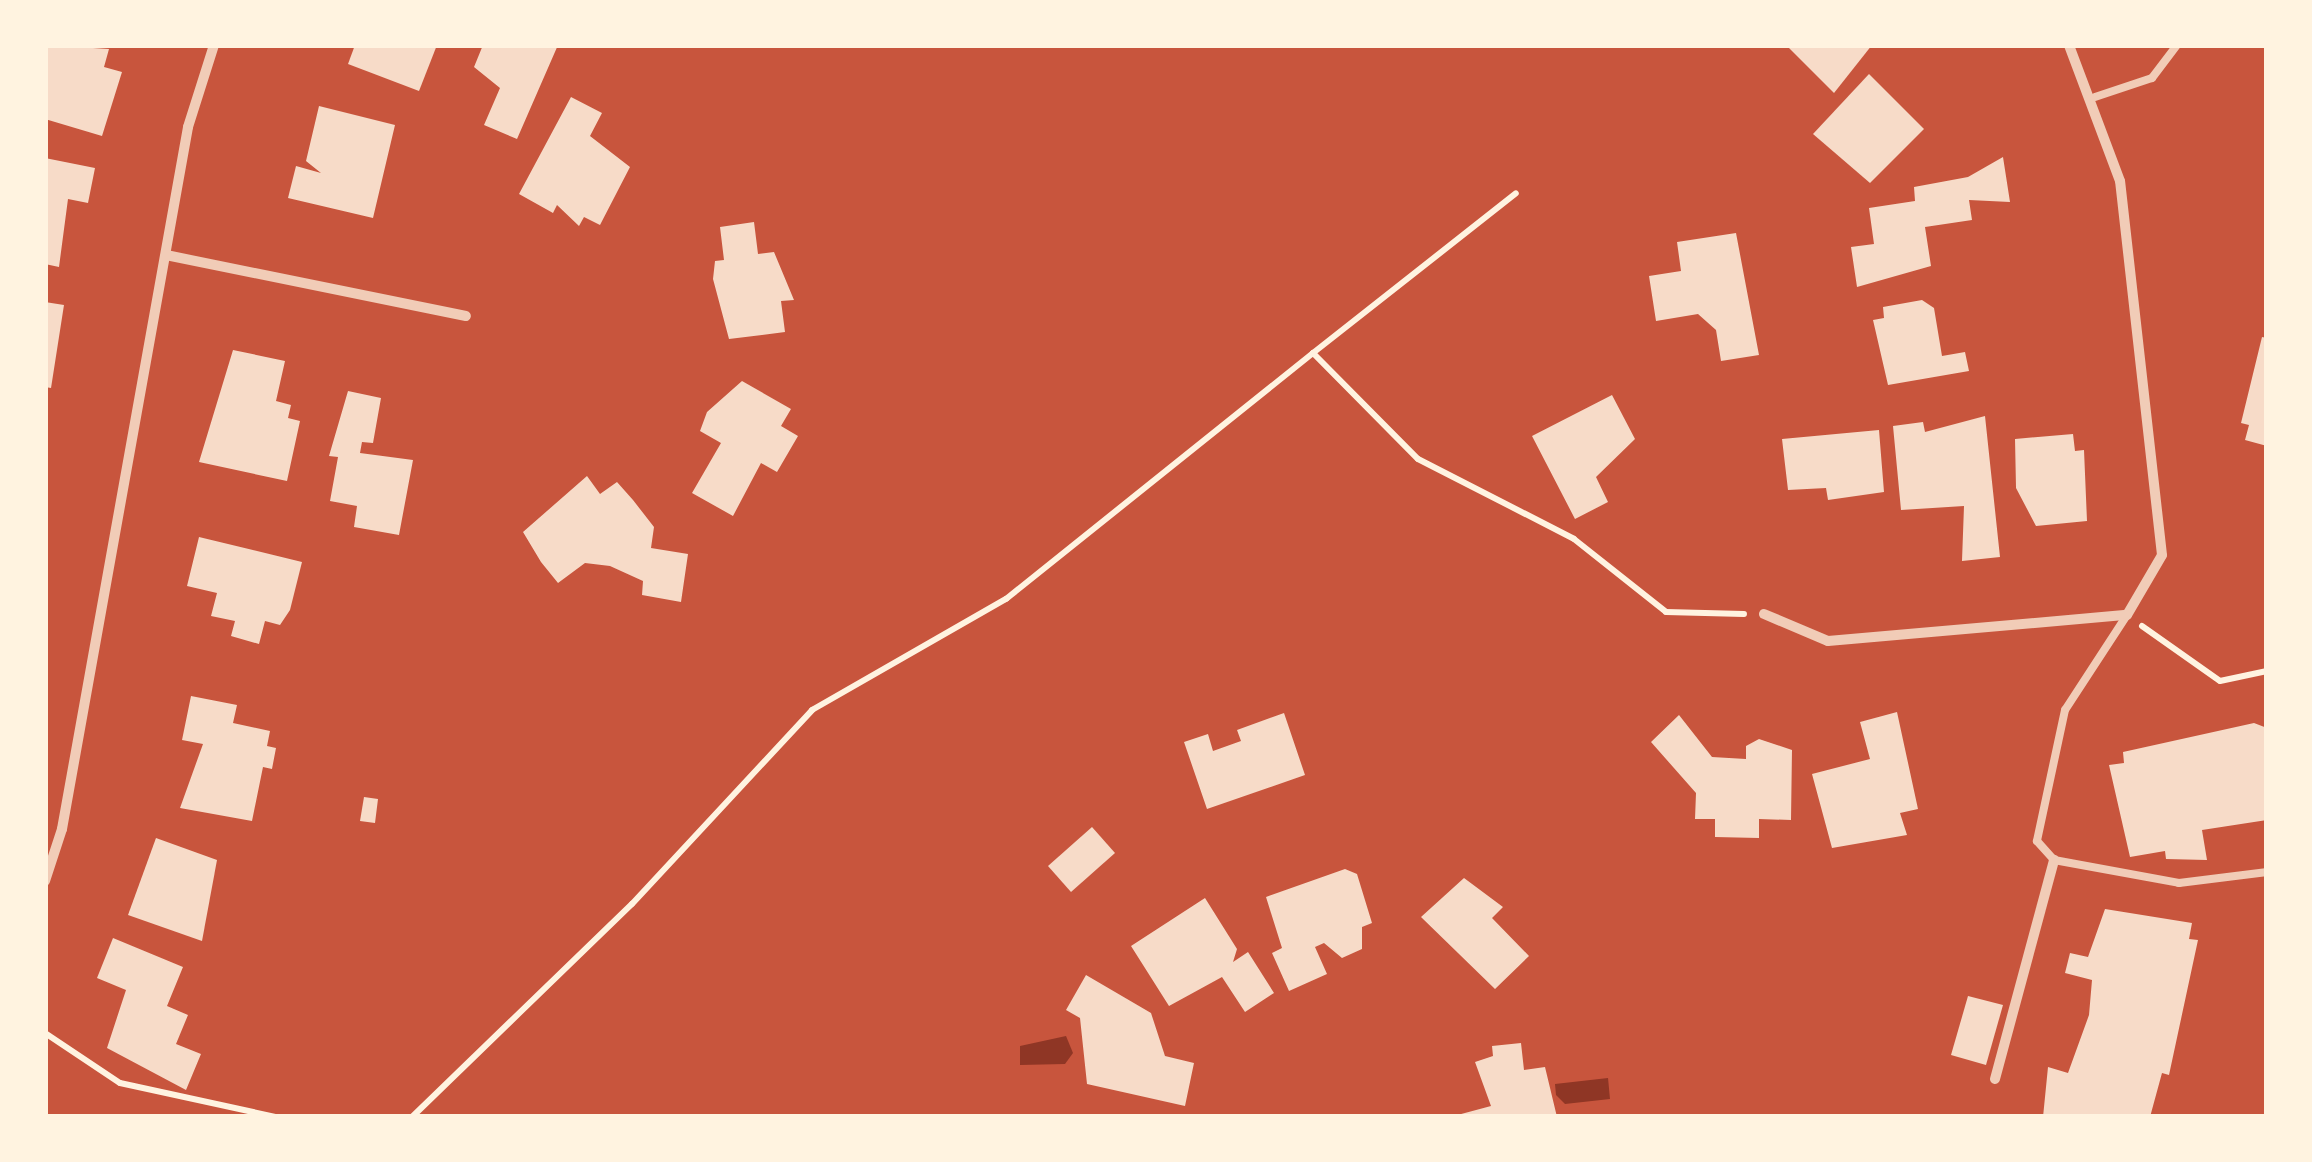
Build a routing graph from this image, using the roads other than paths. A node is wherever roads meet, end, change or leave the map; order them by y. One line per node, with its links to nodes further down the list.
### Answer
1 (214, 45): 5 (street)
2 (2069, 45): 4 (street)
3 (2176, 45): 4 (lane)
4 (2094, 98): 8 (street)
5 (166, 255): 6 (street); 11 (street)
6 (466, 316)
7 (1764, 614): 8 (street)
8 (2127, 615): 9 (lane)
9 (2054, 860): 10 (lane); 12 (street)
10 (2267, 872)
11 (45, 881)
12 (1996, 1078)

